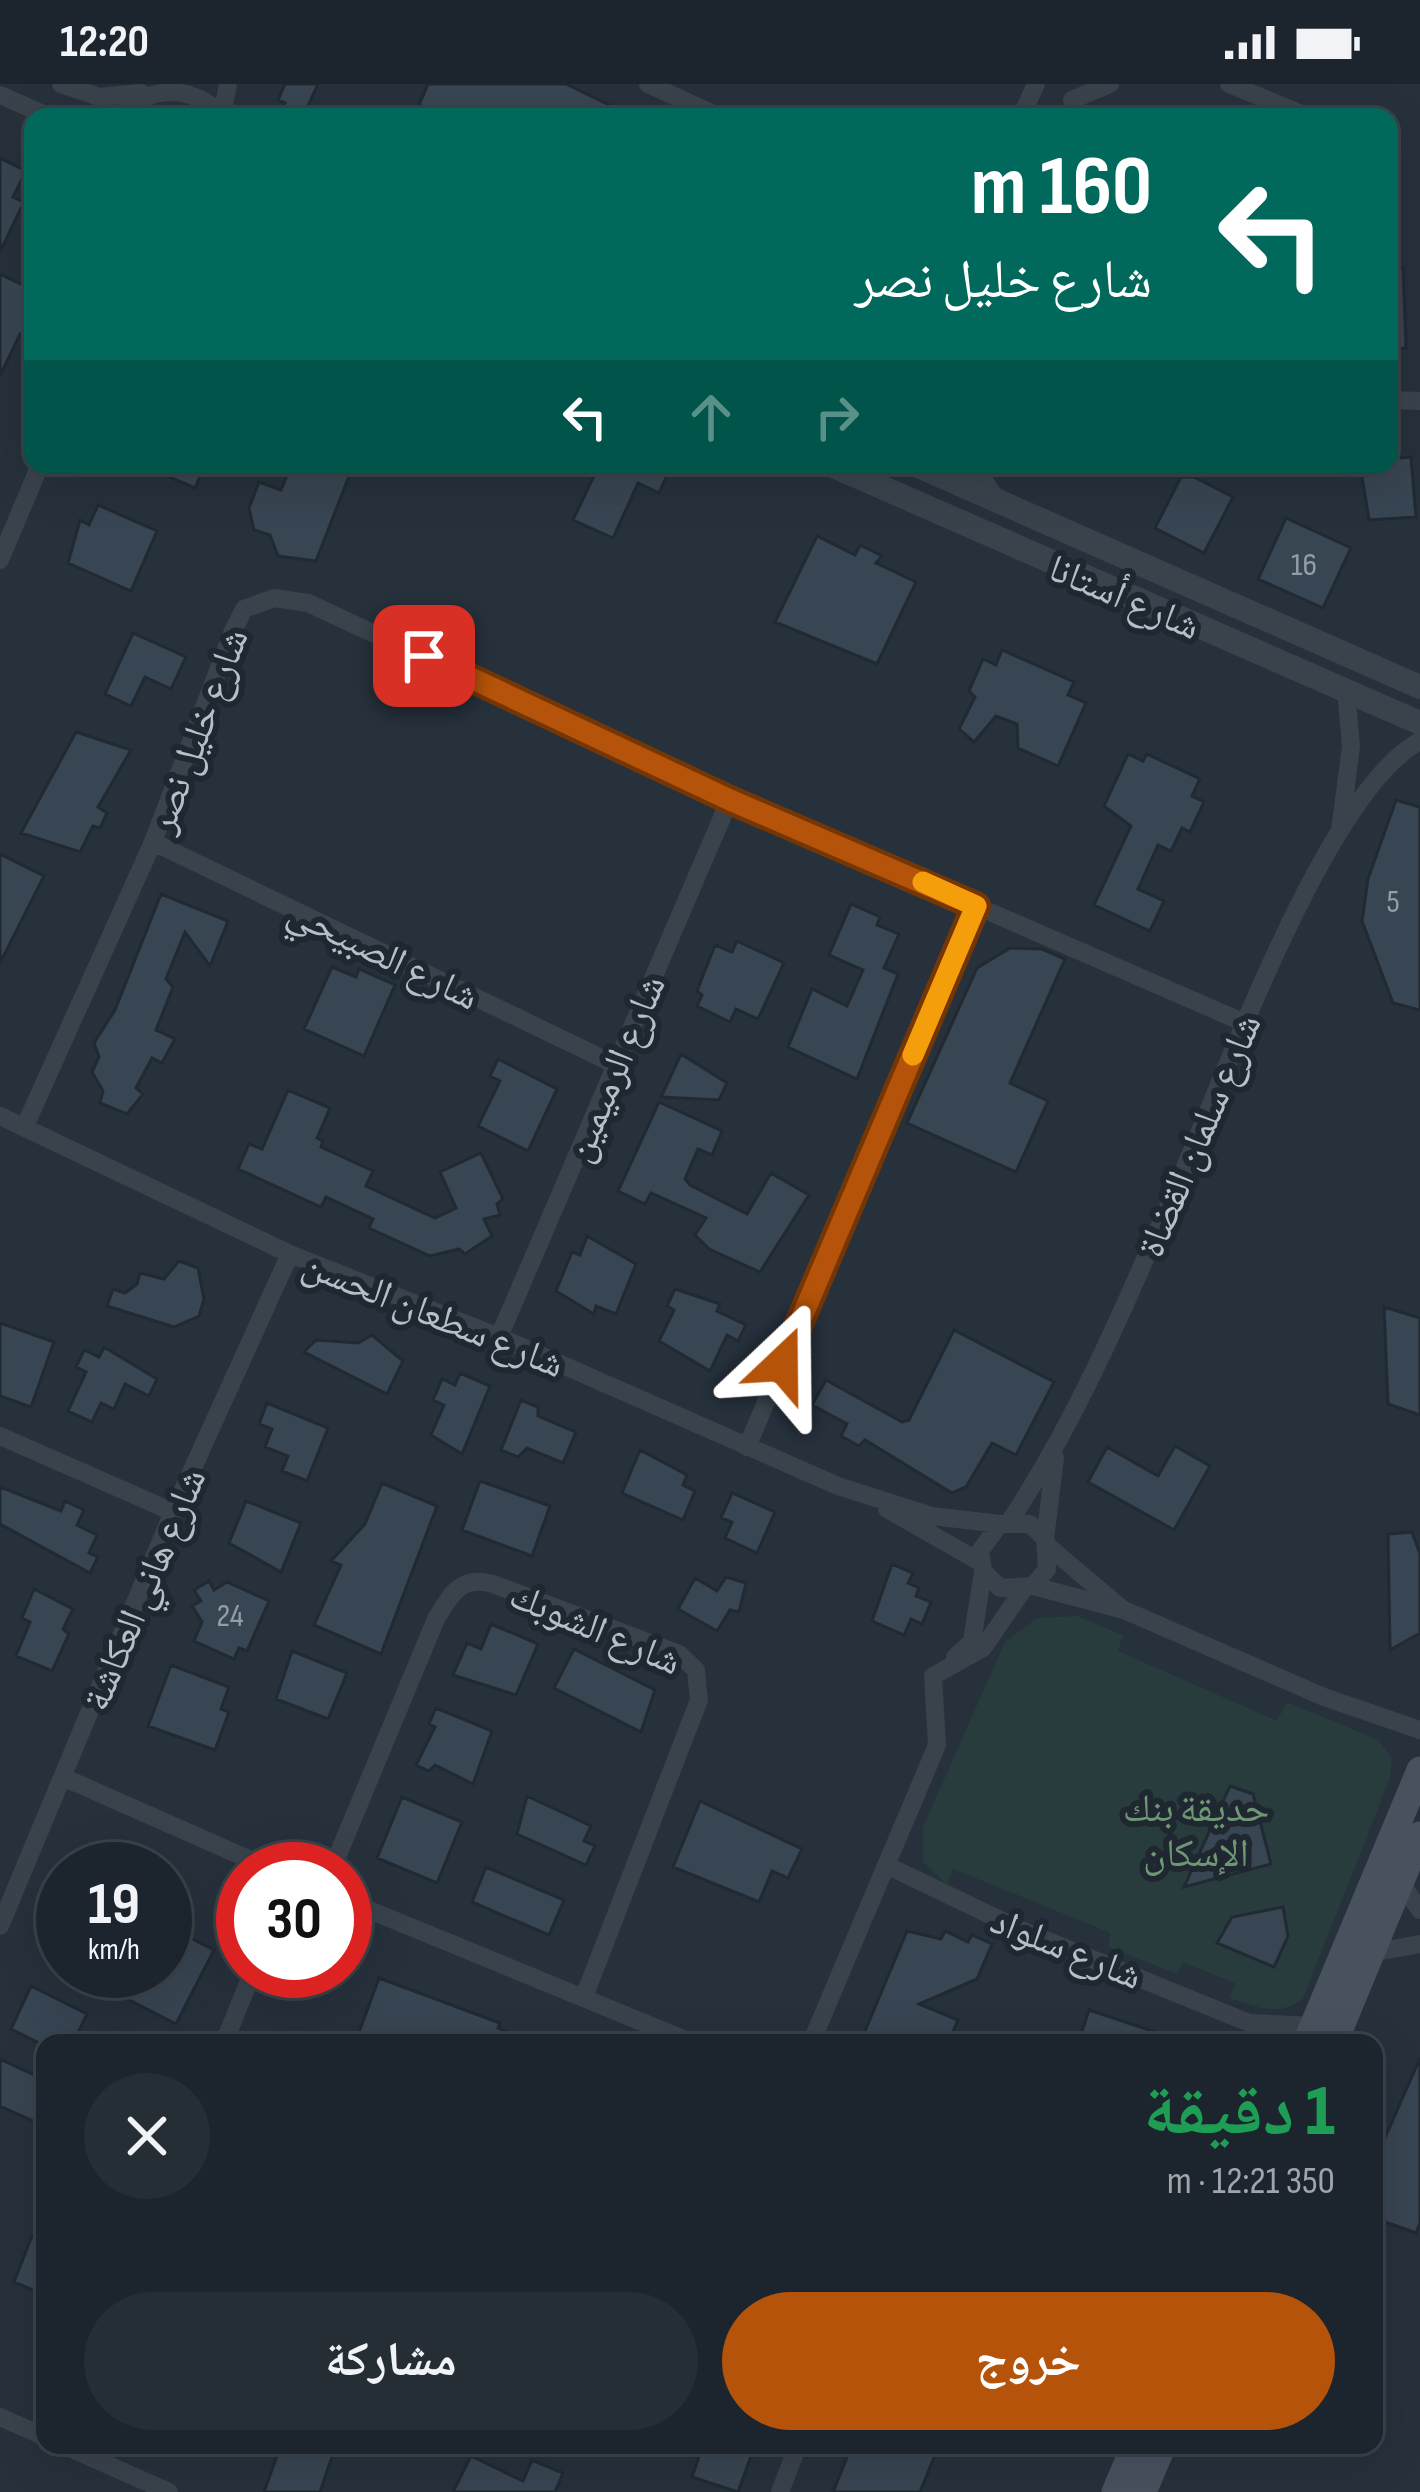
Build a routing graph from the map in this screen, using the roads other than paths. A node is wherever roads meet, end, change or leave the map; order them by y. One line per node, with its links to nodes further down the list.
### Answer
1 (62, 84): 6 (street)
2 (648, 84): 12 (street)
3 (1110, 84): 8 (street)
4 (1229, 84): 13 (street)
5 (169, 85): 6 (street); 11 (street)
6 (146, 92): 10 (street)
7 (0, 95): 9 (street)
8 (1072, 100)
9 (30, 108)
10 (129, 108)
11 (215, 108)
12 (701, 108)
13 (1287, 108)
14 (36, 474): 19 (street)
15 (852, 474): 21 (street, شارع أستانا)
16 (936, 474): 18 (street, شارع أستانا)
17 (980, 474): 18 (street)
18 (998, 502): 20 (street, شارع أستانا)
19 (0, 560)
20 (1420, 687)
21 (1346, 691): 22 (street, شارع أستانا); 25 (street, شارع سلمان القضاة)
22 (1420, 723)
23 (1420, 742): 25 (street, شارع سلمان القضاة)
24 (730, 800): 26 (street, شارع خليل نصر); 27 (street, شارع خليل نصر); 29 (street, شارع الرميمين)
25 (1340, 831): 28 (street, شارع سلمان القضاة)
26 (153, 842): 29 (street, شارع الصبيحي); 31 (street, شارع خليل نصر)
27 (976, 906): 28 (street, شارع خليل نصر); 36 (street)
28 (1246, 1023): 35 (street, شارع سلمان القضاة)
29 (616, 1065): 33 (street, شارع الرميمين)
30 (0, 1116): 31 (street, شارع سطعان الحسن)
31 (25, 1126): 32 (street, شارع سطعان الحسن)
32 (290, 1254): 33 (street, شارع سطعان الحسن); 38 (street, شارع هاني العكاشة)
33 (499, 1337): 36 (street, شارع سطعان الحسن)
34 (0, 1436): 38 (street)
35 (1058, 1442): 39 (street, شارع سلمان القضاة); 40 (street, شارع سلمان القضاة)
36 (747, 1447): 37 (street, شارع سطعان الحسن)
37 (873, 1500): 39 (street, شارع سطعان الحسن); 41 (street, شارع سطعان الحسن)
38 (173, 1512): 47 (street, شارع هاني العكاشة)
39 (1005, 1522): 40 (street); 41 (street)
40 (1046, 1542): 42 (street); 43 (street)
41 (981, 1567): 42 (street); 44 (street)
42 (1028, 1588): 43 (street); 44 (street)
43 (1124, 1610): 45 (street)
44 (933, 1676): 51 (street)
45 (1420, 1730)
46 (1420, 1770): 66 (main road)
47 (65, 1778): 50 (street); 55 (street, شارع هاني العكاشة)
48 (1420, 1835): 52 (main road)
49 (343, 1842): 58 (street, شارع الشوبك)
50 (216, 1844)
51 (886, 1865): 60 (street, شارع سلواد); 63 (street)
52 (1400, 1882): 53 (street); 57 (main road)
53 (1420, 1910)
54 (372, 1911): 58 (street)
55 (0, 1926)
56 (1420, 1944): 57 (street)
57 (1371, 1953): 67 (main road)
58 (584, 1997): 62 (street)
59 (242, 1998): 61 (street)
60 (1250, 2023): 64 (street, شارع سلواد); 65 (street, شارع سلواد)
61 (228, 2034)
62 (672, 2034)
63 (815, 2034)
64 (1259, 2034)
65 (1300, 2034)
66 (1320, 2034)
67 (1320, 2034)
68 (0, 2417): 69 (street)
69 (36, 2433)
70 (83, 2454): 74 (street)
71 (795, 2454): 75 (street)
72 (1131, 2454): 76 (main road)
73 (1159, 2454): 77 (main road)
74 (169, 2492)
75 (780, 2492)
76 (1115, 2492)
77 (1143, 2492)

